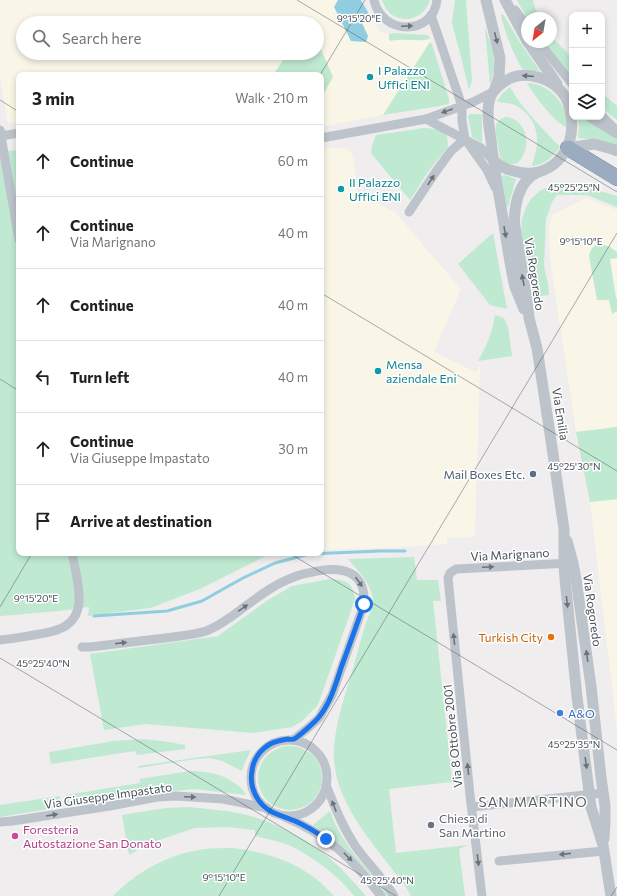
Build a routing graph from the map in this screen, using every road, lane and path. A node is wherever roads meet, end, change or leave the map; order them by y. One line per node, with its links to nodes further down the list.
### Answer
1 (374, 0): 5 (street, one-way to 5)
2 (437, 0): 5 (street)
3 (486, 0): 11 (street, one-way to 11)
4 (506, 0): 6 (street); 7 (street)
5 (431, 15): 14 (street)
6 (521, 19)
7 (521, 29)
8 (532, 48): 12 (street)
9 (544, 48): 10 (street)
10 (569, 80)
11 (493, 92): 12 (street, one-way to 11); 14 (street); 26 (street)
12 (562, 92): 13 (street)
13 (569, 101)
14 (462, 106): 15 (street, one-way to 15); 23 (street)
15 (426, 119): 22 (street); 23 (street)
16 (605, 119): 19 (street)
17 (571, 120): 24 (street)
18 (596, 120): 19 (street)
19 (617, 132)
20 (0, 133): 21 (street); 31 (street)
21 (16, 133)
22 (324, 137)
23 (465, 139): 26 (street); 29 (street); 30 (street, one-way to 23)
24 (568, 148): 25 (street); 27 (street); 28 (highway)
25 (617, 151)
26 (493, 160): 27 (street); 29 (street, Via Rogoredo)
27 (536, 173): 32 (street, Via Rogoredo, one-way to 27)
28 (617, 178)
29 (498, 194): 32 (street, Via Rogoredo, one-way to 32)
30 (409, 212)
31 (16, 223)
32 (529, 318): 34 (street, Via Emilia)
33 (73, 556): 36 (street)
34 (568, 563): 35 (street, Via Marignano, one-way to 34); 38 (street, Via Rogoredo, one-way to 34); 39 (street, Via Rogoredo, one-way to 39)
35 (450, 573): 44 (street, Via 8 Ottobre 2001, one-way to 35)
36 (0, 640)
37 (82, 646): 40 (street, one-way to 40)
38 (592, 695): 39 (street); 42 (street, Via Rogoredo)
39 (577, 697): 43 (street, Via Rogoredo, one-way to 43)
40 (293, 740): 41 (street); 45 (street)
41 (326, 785): 46 (street); 51 (street, one-way to 41)
42 (603, 794): 43 (street); 48 (street, Via Rogoredo)
43 (590, 795): 44 (street); 48 (street, Via Rogoredo)
44 (472, 807): 52 (street, Via 8 Ottobre 2001, one-way to 52)
45 (267, 808): 46 (street); 47 (street, Via Giuseppe Impastato, one-way to 45)
46 (280, 814): 50 (street, one-way to 50)
47 (0, 822)
48 (604, 848): 49 (street, one-way to 49); 53 (street, Via Rogoredo)
49 (499, 861)
50 (381, 896)
51 (394, 896)
52 (482, 896)
53 (612, 896)

